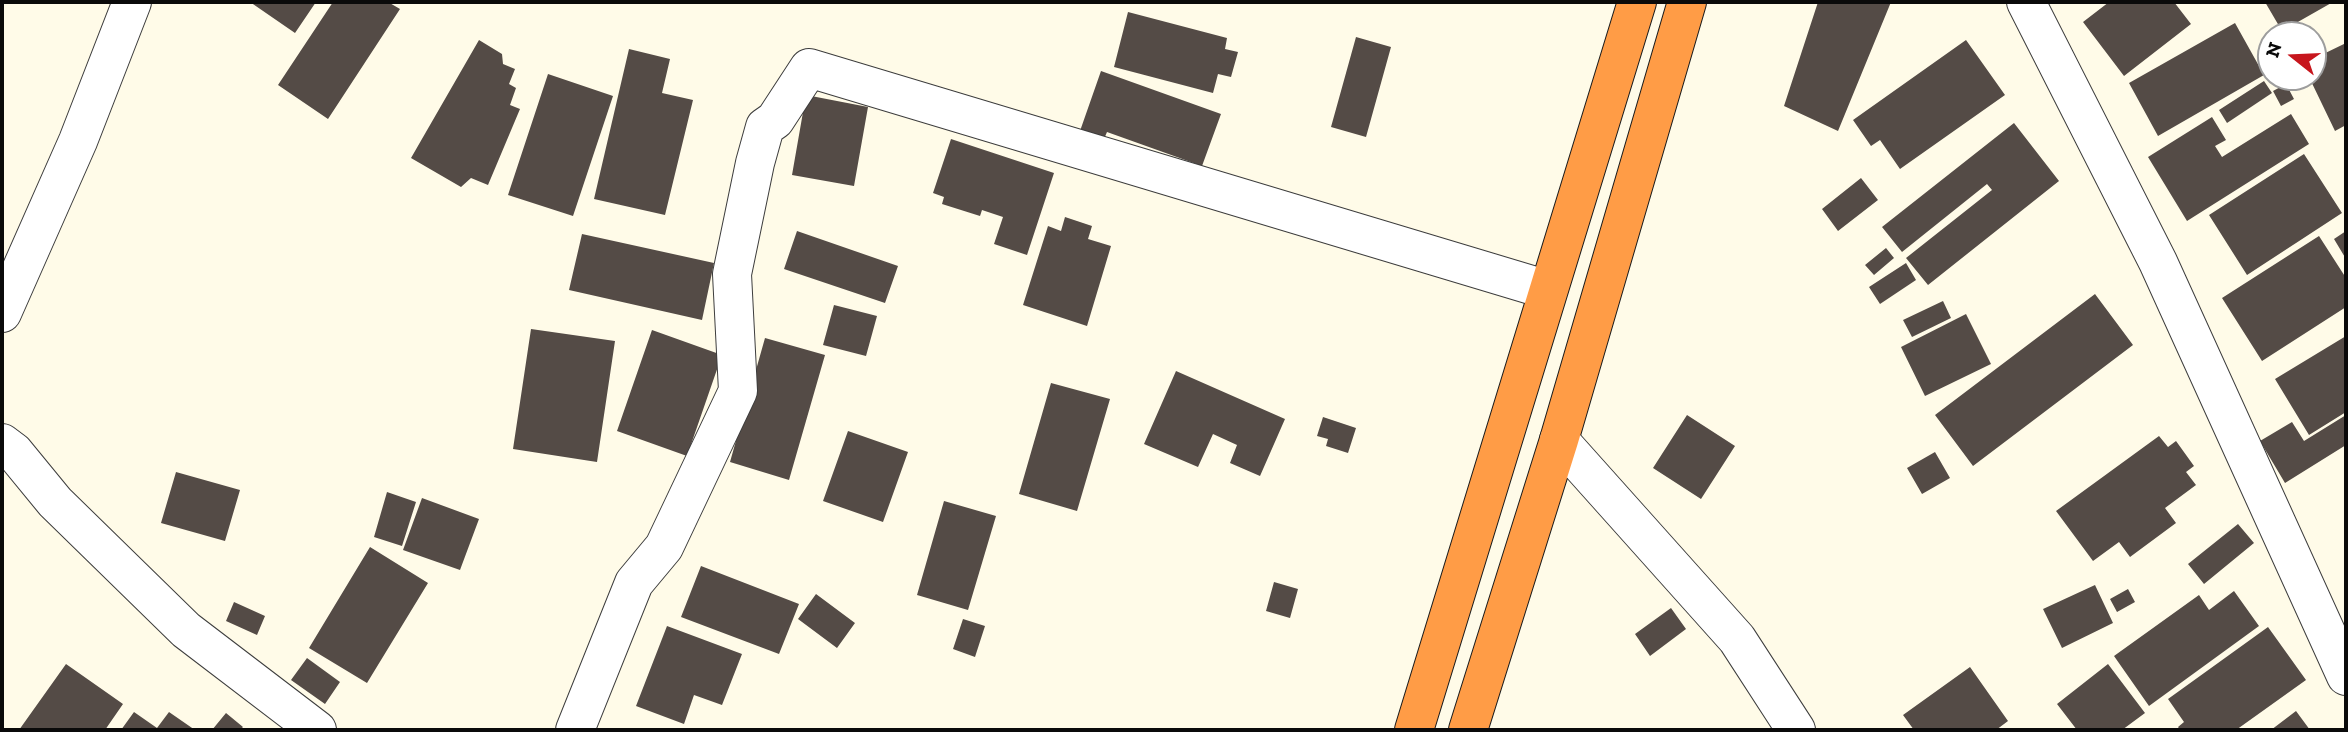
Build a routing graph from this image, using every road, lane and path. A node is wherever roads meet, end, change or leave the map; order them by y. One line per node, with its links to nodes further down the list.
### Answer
1 (132, 2): 6 (street)
2 (1637, 2): 5 (highway)
3 (1687, 2): 7 (highway)
4 (2026, 2): 9 (street)
5 (1548, 290): 11 (street); 12 (highway)
6 (2, 313)
7 (1559, 440): 13 (highway); 14 (street)
8 (6, 454): 10 (street)
9 (2346, 676)
10 (317, 730)
11 (575, 730)
12 (1414, 730)
13 (1468, 730)
14 (1796, 730)

